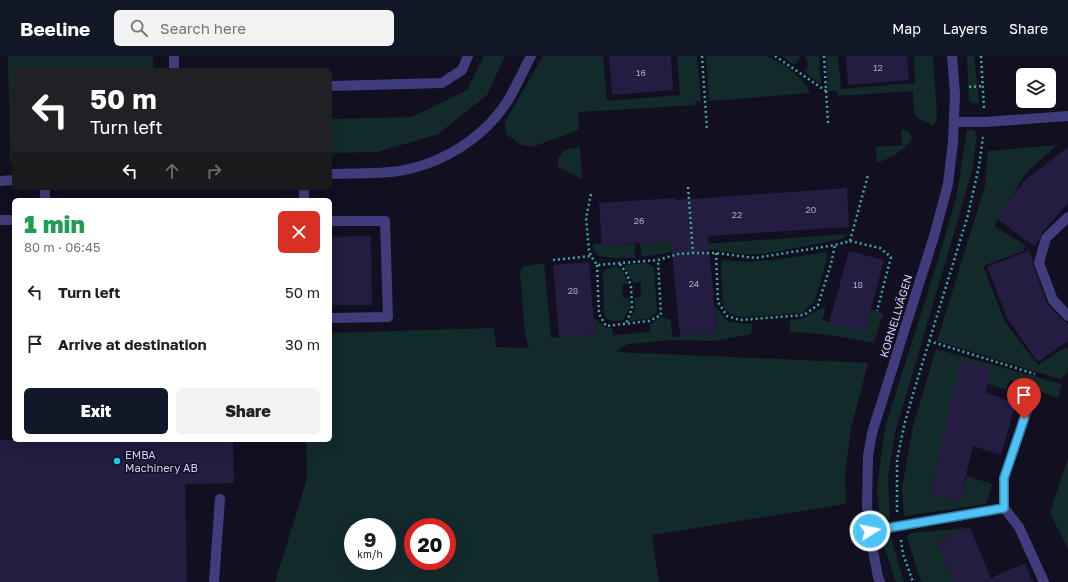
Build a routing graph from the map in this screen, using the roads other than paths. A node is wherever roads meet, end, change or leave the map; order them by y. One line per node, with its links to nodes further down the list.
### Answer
1 (174, 56): 5 (street)
2 (468, 56): 6 (street)
3 (531, 56): 9 (street)
4 (952, 56): 8 (street, KORNELLVÄGEN)
5 (174, 68)
6 (332, 86)
7 (1068, 116): 8 (street)
8 (954, 122): 21 (street, KORNELLVÄGEN)
9 (332, 174)
10 (12, 180): 11 (street)
11 (0, 181)
12 (1068, 217): 16 (street)
13 (0, 220): 14 (street)
14 (12, 220)
15 (332, 222): 17 (street)
16 (1068, 316)
17 (332, 318)
18 (1034, 390): 20 (street)
19 (220, 499): 22 (street)
20 (1004, 508): 21 (street); 24 (street)
21 (870, 531): 23 (street, KORNELLVÄGEN)
22 (214, 582)
23 (880, 582)
24 (1044, 582)

